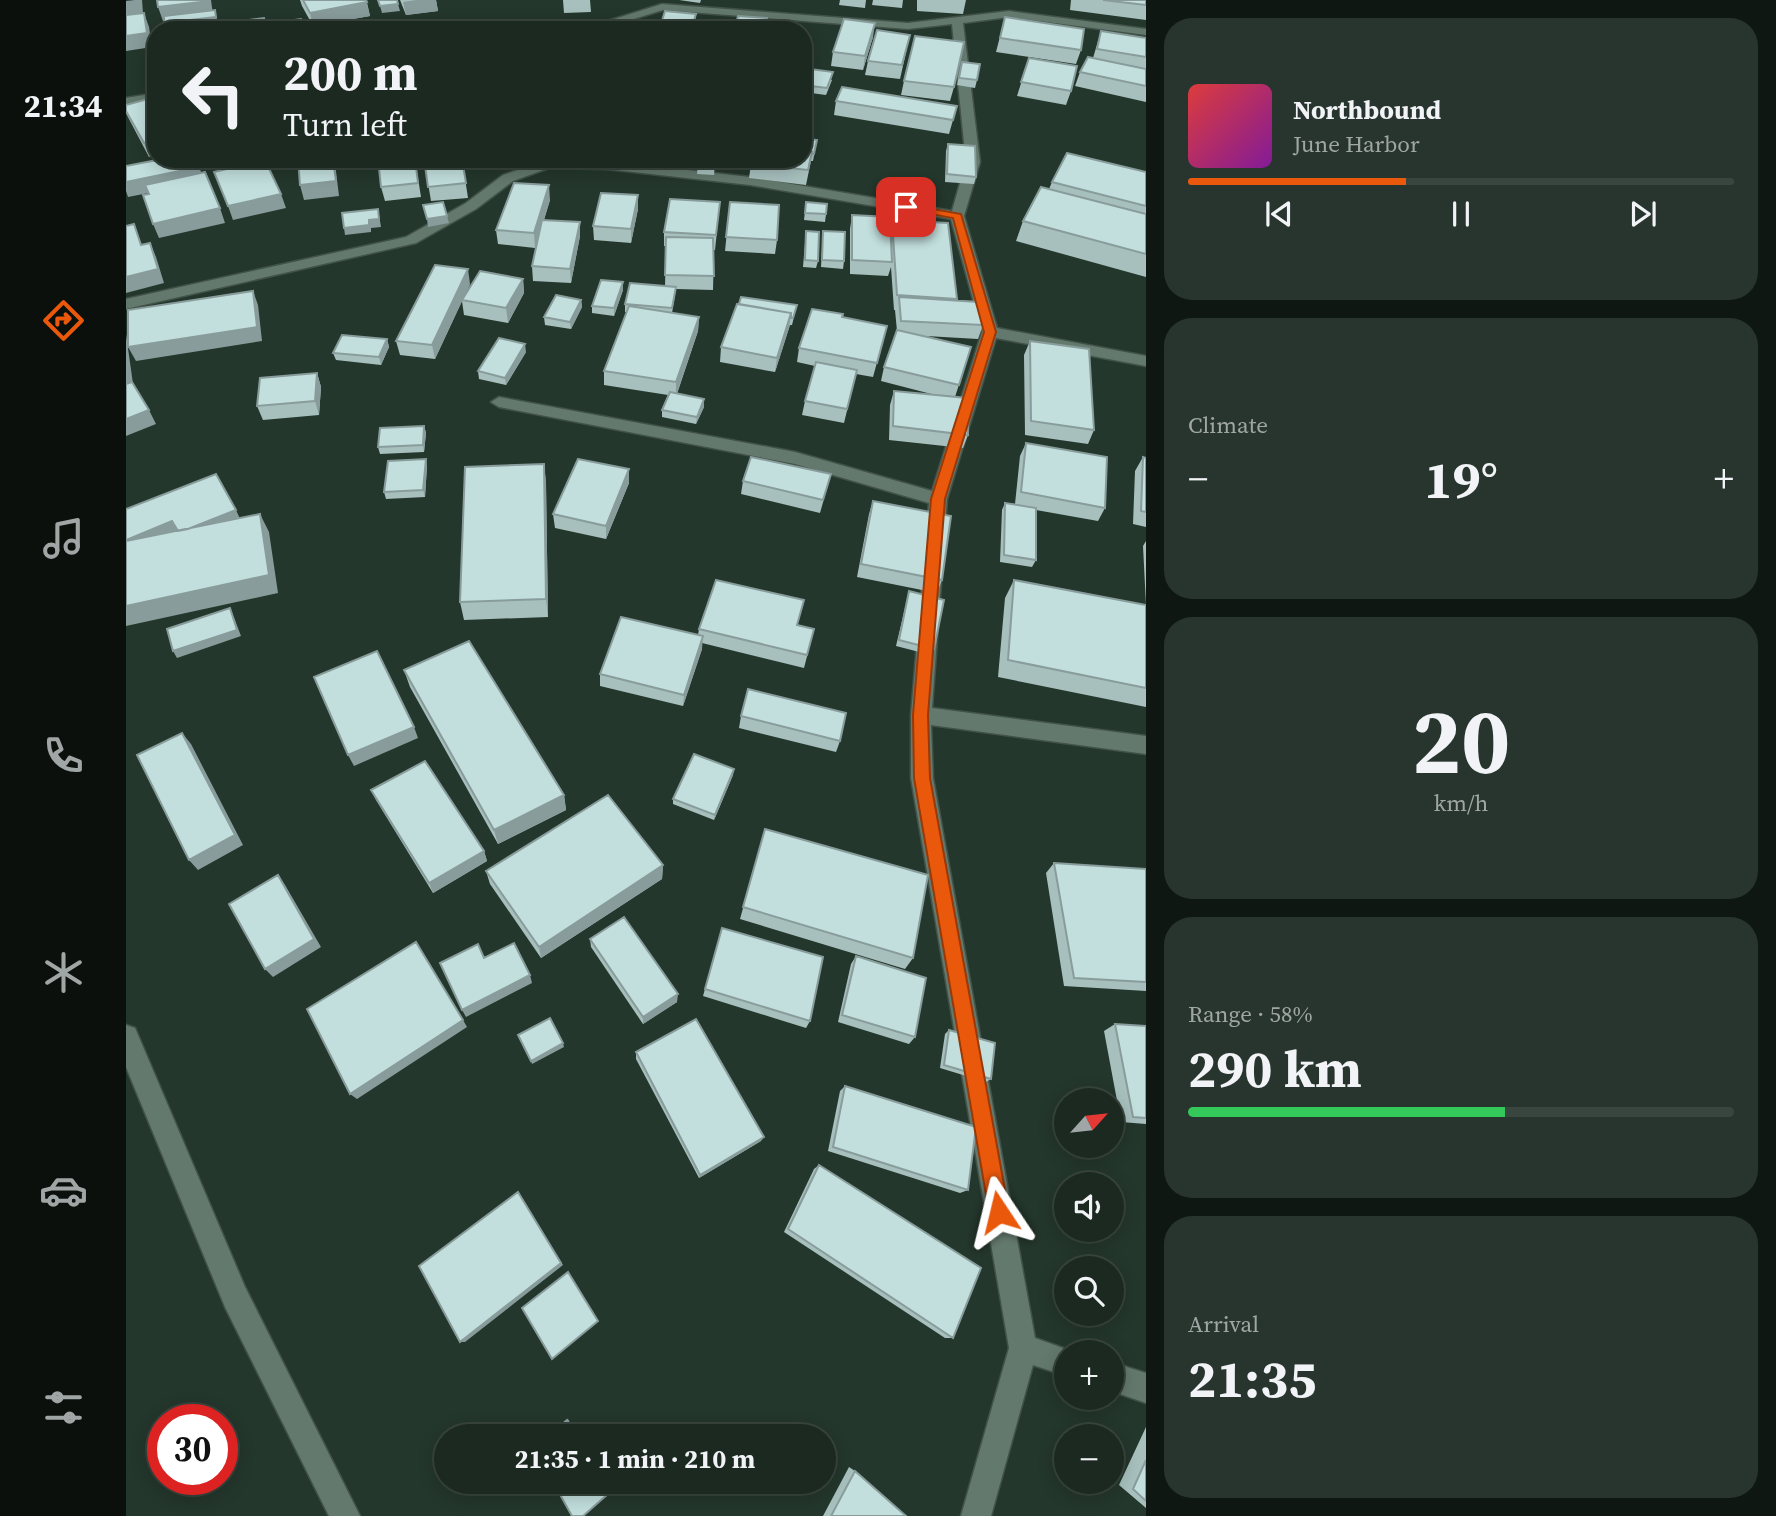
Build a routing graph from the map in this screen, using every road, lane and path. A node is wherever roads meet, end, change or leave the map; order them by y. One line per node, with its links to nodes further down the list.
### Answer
1 (610, 21): 2 (street)
2 (957, 21): 3 (street); 8 (street)
3 (1146, 32)
4 (147, 98): 5 (street)
5 (126, 102)
6 (537, 168): 9 (street)
7 (633, 168): 8 (street)
8 (957, 216): 10 (street)
9 (126, 304)
10 (990, 332): 12 (street); 14 (street)
11 (1146, 339): 12 (street)
12 (1141, 359)
13 (499, 402): 14 (street)
14 (938, 499): 15 (street)
15 (920, 715): 16 (street); 18 (street)
16 (1146, 745)
17 (126, 1037): 22 (street)
18 (1023, 1348): 19 (street); 23 (street)
19 (1054, 1358)
20 (1124, 1380): 21 (street)
21 (1146, 1388)
22 (345, 1516)
23 (976, 1516)

